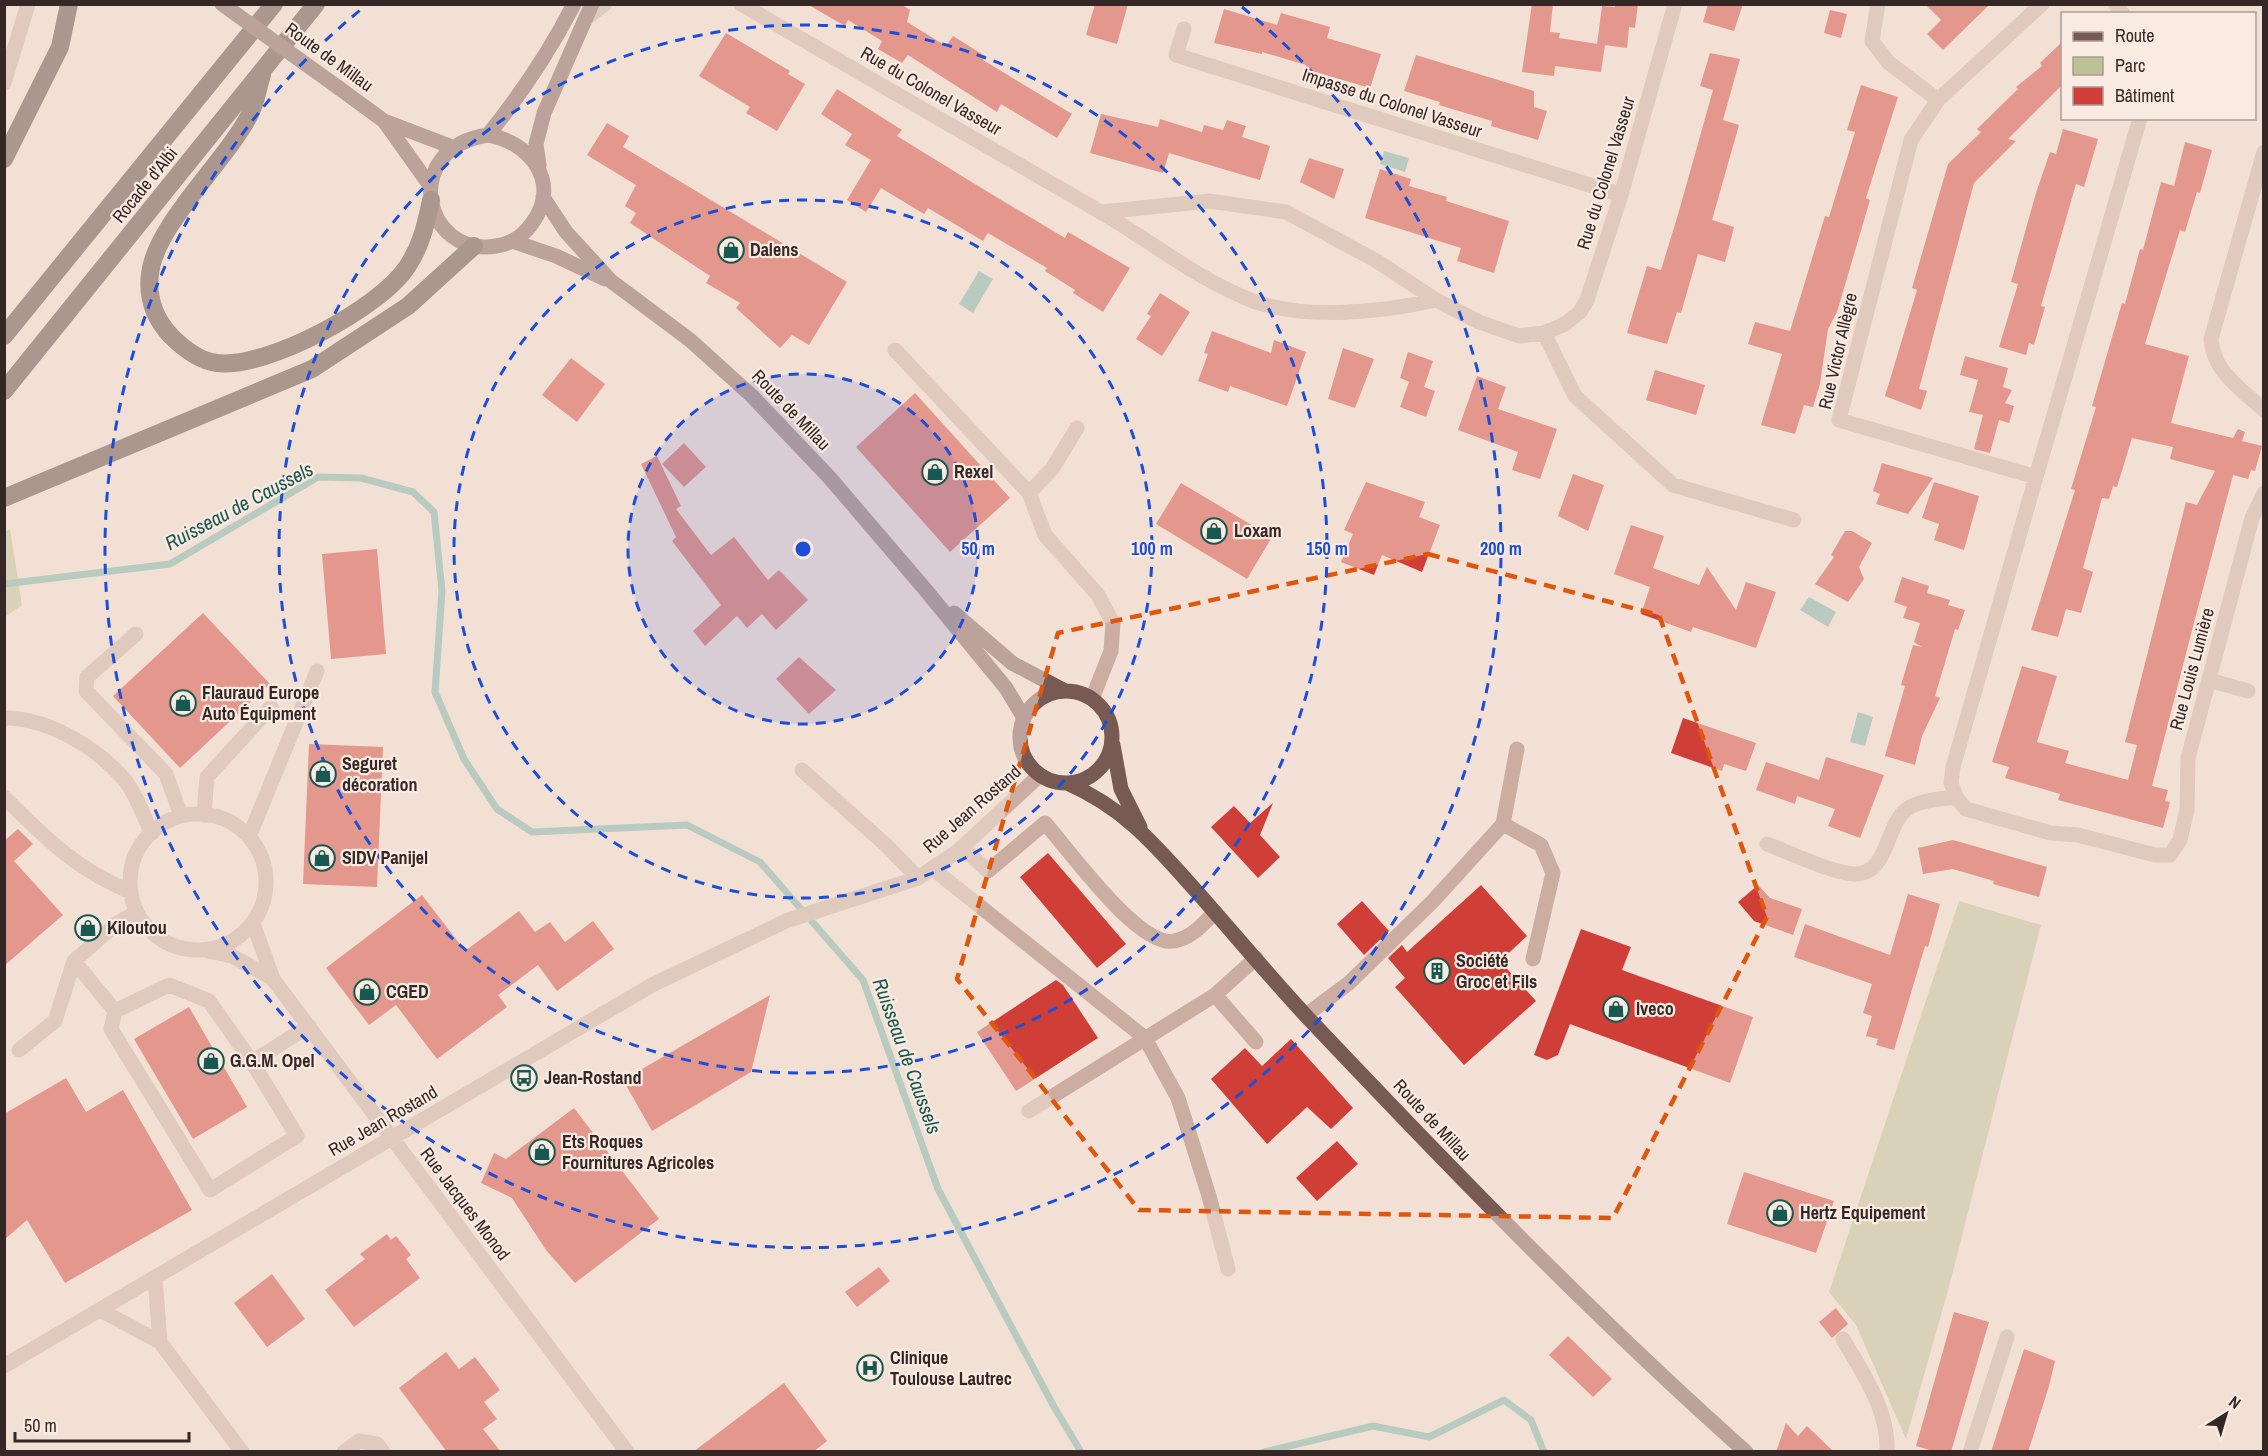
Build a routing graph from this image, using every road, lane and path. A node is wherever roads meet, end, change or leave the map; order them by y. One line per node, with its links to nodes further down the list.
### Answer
1 (28, 4): 16 (street)
2 (69, 4): 23 (highway)
3 (222, 4): 18 (main road, Route de Millau, bridge)
4 (274, 4): 34 (highway, Rocade d'Albi)
5 (316, 4): 15 (highway, Rocade d'Albi)
6 (574, 4): 20 (main road)
7 (592, 4): 13 (main road)
8 (605, 4): 13 (street)
9 (741, 4): 28 (street, Rue du Colonel Vasseur)
10 (1675, 4): 26 (street, Rue du Colonel Vasseur)
11 (1878, 4): 17 (street)
12 (2042, 4): 17 (street, Rue Victor Allègre)
13 (585, 19): 24 (main road)
14 (1184, 29): 26 (street, Impasse du Colonel Vasseur)
15 (262, 75): 25 (highway); 36 (highway, Rocade d'Albi)
16 (4, 83)
17 (1938, 100): 39 (street, Rue Victor Allègre)
18 (384, 120): 21 (main road); 25 (main road)
19 (2139, 120): 39 (street)
20 (488, 135): 21 (main road); 24 (main road)
21 (452, 147): 25 (main road)
22 (2264, 153): 37 (street)
23 (4, 159)
24 (540, 174): 27 (main road)
25 (431, 193): 30 (main road)
26 (1621, 195): 33 (street, Rue du Colonel Vasseur)
27 (543, 197): 29 (main road); 31 (main road, Route de Millau)
28 (1101, 212): 32 (street, Rue du Colonel Vasseur); 32 (street, Rue du Colonel Vasseur)
29 (512, 241): 30 (main road); 31 (main road, Route de Millau)
30 (474, 246): 42 (highway)
31 (611, 282): 44 (main road, Route de Millau)
32 (1436, 300): 33 (street, Rue du Colonel Vasseur)
33 (1545, 333): 43 (street)
34 (4, 336)
35 (895, 350): 41 (street)
36 (4, 391)
37 (2264, 410)
38 (1077, 428): 41 (street)
39 (2036, 477): 60 (street)
40 (2264, 493): 47 (street, Rue Louis Lumière)
41 (1029, 494): 50 (street)
42 (4, 498)
43 (1794, 520)
44 (924, 588): 48 (main road, Route de Millau); 53 (main road, Route de Millau)
45 (136, 634): 62 (street)
46 (317, 671): 66 (street)
47 (2209, 680): 49 (street); 60 (street, Rue Louis Lumière)
48 (1063, 690): 50 (main road); 53 (main road)
49 (2248, 691)
50 (1092, 699): 54 (main road)
51 (271, 707): 61 (street)
52 (4, 718): 65 (street)
53 (1024, 718): 57 (main road)
54 (1113, 742): 58 (main road); 64 (main road, Route de Millau)
55 (1517, 749): 63 (street)
56 (802, 770): 70 (street)
57 (1040, 775): 58 (main road); 68 (street, Rue Jean Rostand)
58 (1067, 783): 64 (main road, Route de Millau)
59 (4, 797): 71 (street)
60 (1956, 797): 67 (street)
61 (204, 815): 62 (street); 66 (street)
62 (181, 816): 65 (street)
63 (1503, 824): 77 (street); 82 (street)
64 (1141, 830): 73 (main road, Route de Millau)
65 (152, 832): 71 (street)
66 (249, 837): 74 (street)
67 (1767, 844)
68 (962, 847): 69 (street, Rue Jean Rostand); 73 (street)
69 (933, 869): 70 (street, Rue Jean Rostand); 84 (street)
70 (918, 878): 89 (street, Rue Jean Rostand)
71 (131, 892): 72 (street)
72 (137, 912): 75 (street); 78 (street)
73 (1215, 912): 76 (main road, Route de Millau)
74 (253, 923): 75 (street); 79 (street)
75 (203, 950): 79 (street)
76 (1256, 958): 80 (street); 82 (main road, Route de Millau)
77 (1533, 959)
78 (74, 962): 81 (street); 86 (street)
79 (273, 980): 83 (street, Rue Jacques Monod)
80 (1215, 995): 84 (street); 85 (street)
81 (115, 1011): 87 (street); 87 (street)
82 (1306, 1015): 97 (main road, Route de Millau)
83 (309, 1026): 87 (street); 89 (street, Rue Jacques Monod)
84 (1145, 1038): 88 (street); 90 (street)
85 (1257, 1042)
86 (19, 1050)
87 (252, 1062)
88 (1029, 1112)
89 (391, 1139): 91 (street, Rue Jean Rostand); 101 (street, Rue Jacques Monod)
90 (1228, 1269)
91 (155, 1278): 92 (street, Rue Jean Rostand); 95 (street)
92 (102, 1311): 95 (street); 96 (street, Rue Jean Rostand)
93 (2007, 1337): 105 (street)
94 (1843, 1339): 104 (street)
95 (160, 1342): 98 (street)
96 (4, 1366)
97 (1711, 1420): 102 (main road, Route de Millau); 103 (main road, Route de Millau)
98 (242, 1452)
99 (344, 1452): 100 (street)
100 (383, 1452)
101 (627, 1452)
102 (1739, 1452)
103 (1746, 1452)
104 (1887, 1452)
105 (1970, 1452)

